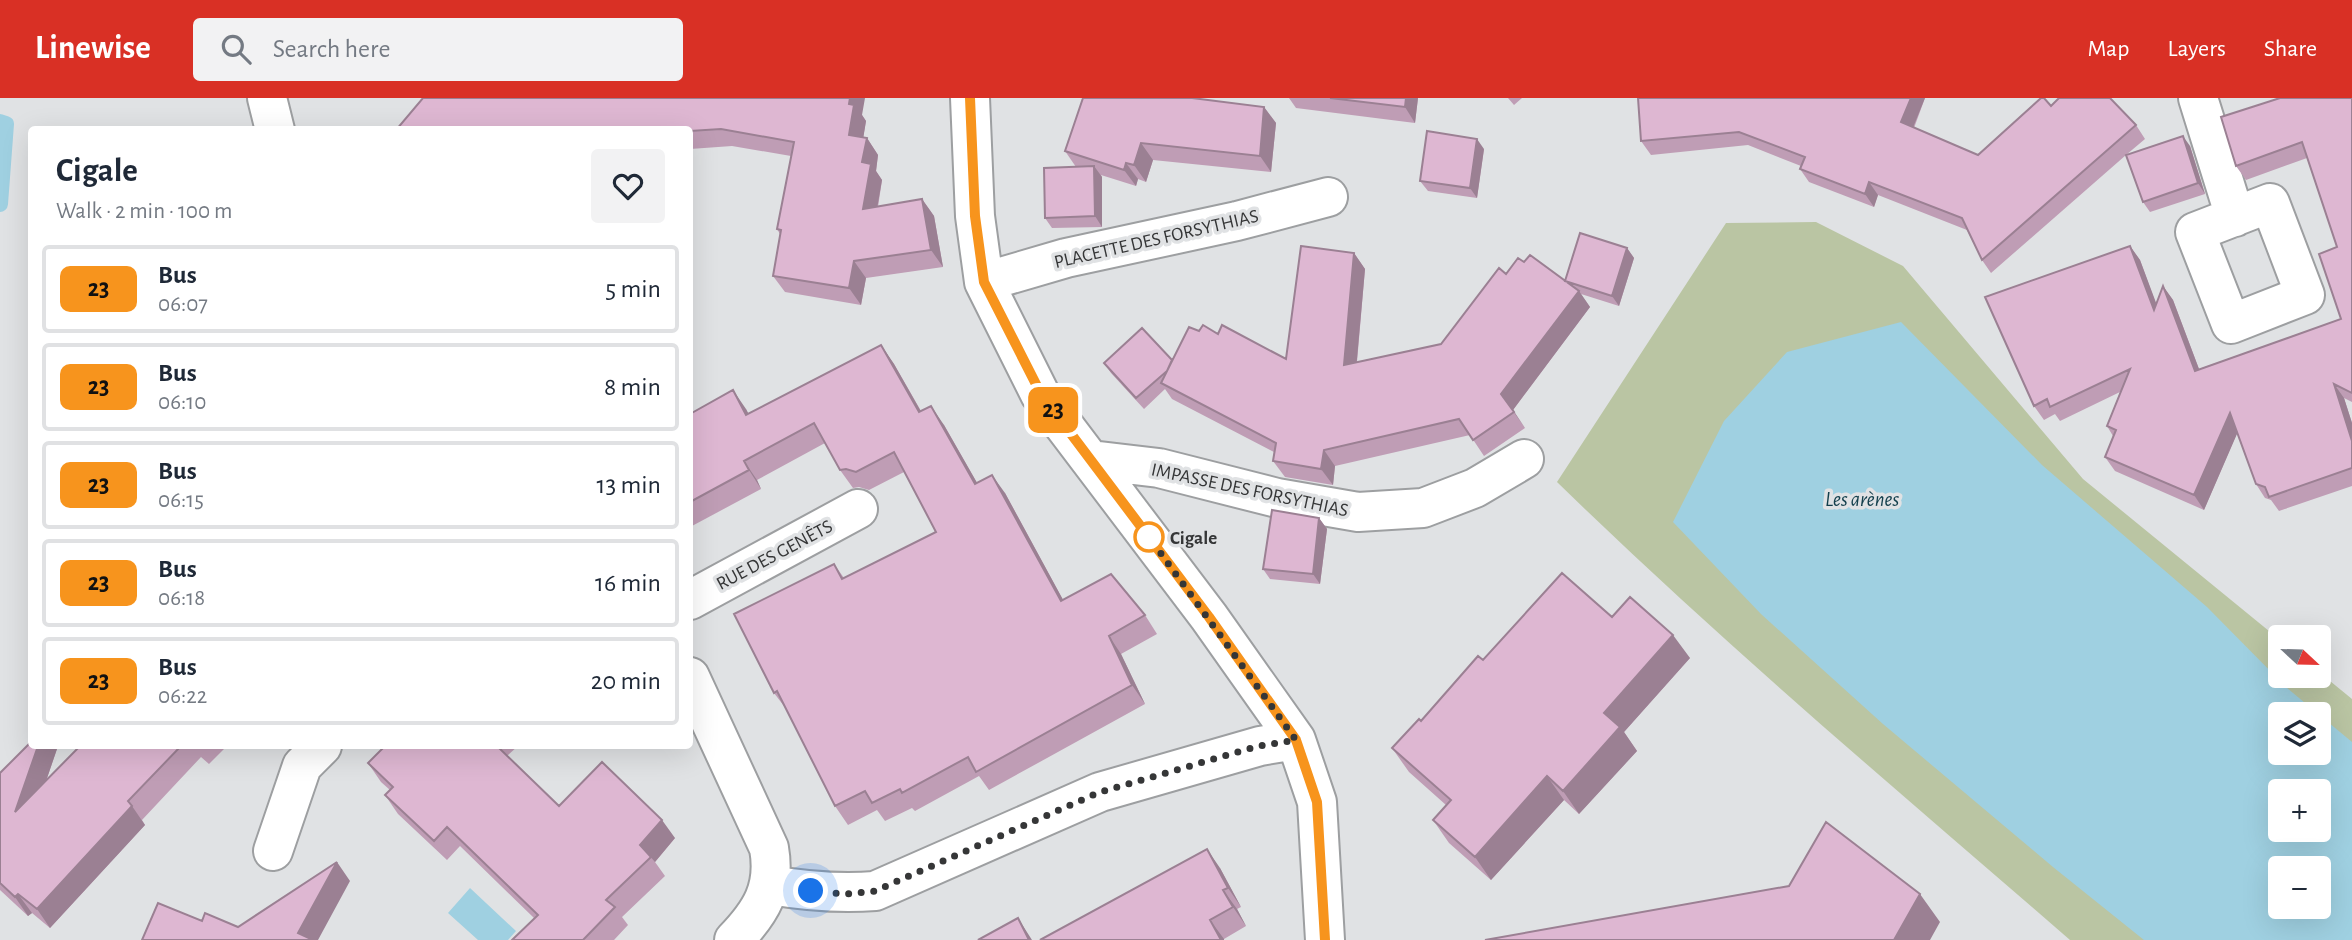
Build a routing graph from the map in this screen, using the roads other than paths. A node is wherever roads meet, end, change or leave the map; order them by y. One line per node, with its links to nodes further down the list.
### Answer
1 (267, 98): 4 (street)
2 (970, 98): 7 (street)
3 (2198, 98): 6 (street)
4 (274, 126)
5 (1328, 197): 7 (street, PLACETTE DES FORSYTHIAS)
6 (2235, 217)
7 (984, 282): 9 (street)
8 (1524, 458): 9 (street, IMPASSE DES FORSYTHIAS)
9 (1091, 460): 13 (street)
10 (858, 509): 11 (street, RUE DES GENÊTS)
11 (693, 598)
12 (693, 683): 16 (street)
13 (1296, 740): 16 (street); 18 (street)
14 (319, 749): 15 (street)
15 (273, 851)
16 (770, 885): 17 (street)
17 (734, 940)
18 (1325, 940)

